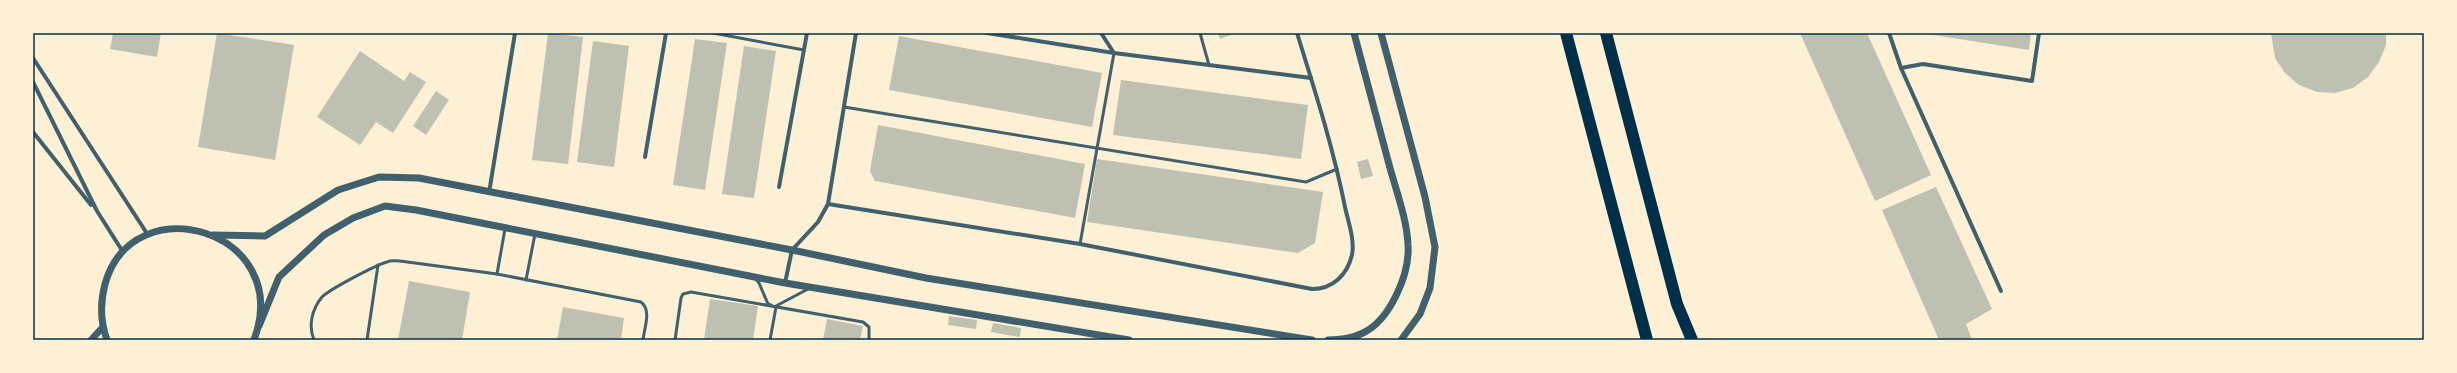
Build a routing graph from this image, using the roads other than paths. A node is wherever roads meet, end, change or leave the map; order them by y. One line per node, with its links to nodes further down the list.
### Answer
1 (515, 33): 29 (street)
2 (666, 33): 26 (street)
3 (713, 33): 16 (lane)
4 (807, 33): 16 (street)
5 (856, 33): 23 (street)
6 (987, 33): 17 (street)
7 (1101, 33): 17 (street)
8 (1200, 33): 19 (lane)
9 (1297, 33): 21 (street)
10 (1354, 33): 61 (street)
11 (1381, 33): 62 (street)
12 (1566, 33): 63 (highway)
13 (1606, 33): 64 (highway)
14 (1889, 33): 20 (street)
15 (2039, 33): 20 (street)
16 (804, 50): 28 (street)
17 (1114, 53): 19 (street); 25 (lane)
18 (33, 58): 34 (street)
19 (1209, 65): 21 (street)
20 (1900, 68): 45 (street)
21 (1311, 78): 27 (street)
22 (33, 82): 31 (street)
23 (844, 107): 25 (lane); 30 (street)
24 (33, 132): 31 (street)
25 (1098, 150): 27 (lane); 36 (lane)
26 (645, 157)
27 (1337, 169): 36 (street)
28 (779, 187)
29 (489, 194): 35 (street); 37 (street)
30 (828, 204): 36 (street); 37 (street)
31 (96, 211): 38 (street)
32 (505, 229): 33 (street); 40 (lane); 47 (street)
33 (535, 234): 41 (street); 42 (lane)
34 (148, 235): 35 (street); 38 (street)
35 (213, 235): 47 (street)
36 (1080, 244)
37 (792, 250): 43 (street); 49 (street)
38 (123, 252): 48 (street)
39 (378, 265): 40 (lane); 53 (lane); 54 (lane)
40 (497, 274): 42 (lane)
41 (753, 276): 43 (street); 46 (lane)
42 (526, 280): 55 (lane)
43 (785, 283): 44 (street)
44 (810, 288): 46 (lane); 59 (street)
45 (2001, 291)
46 (776, 307): 56 (lane); 57 (lane); 58 (lane)
47 (259, 326): 52 (street)
48 (102, 328): 50 (street); 51 (street)
49 (1280, 338): 60 (street)
50 (91, 340)
51 (107, 340)
52 (254, 340)
53 (314, 340)
54 (367, 340)
55 (643, 340)
56 (675, 340)
57 (770, 340)
58 (869, 340)
59 (1129, 340)
60 (1312, 340)
61 (1328, 340)
62 (1401, 340)
63 (1647, 340)
64 (1692, 340)

